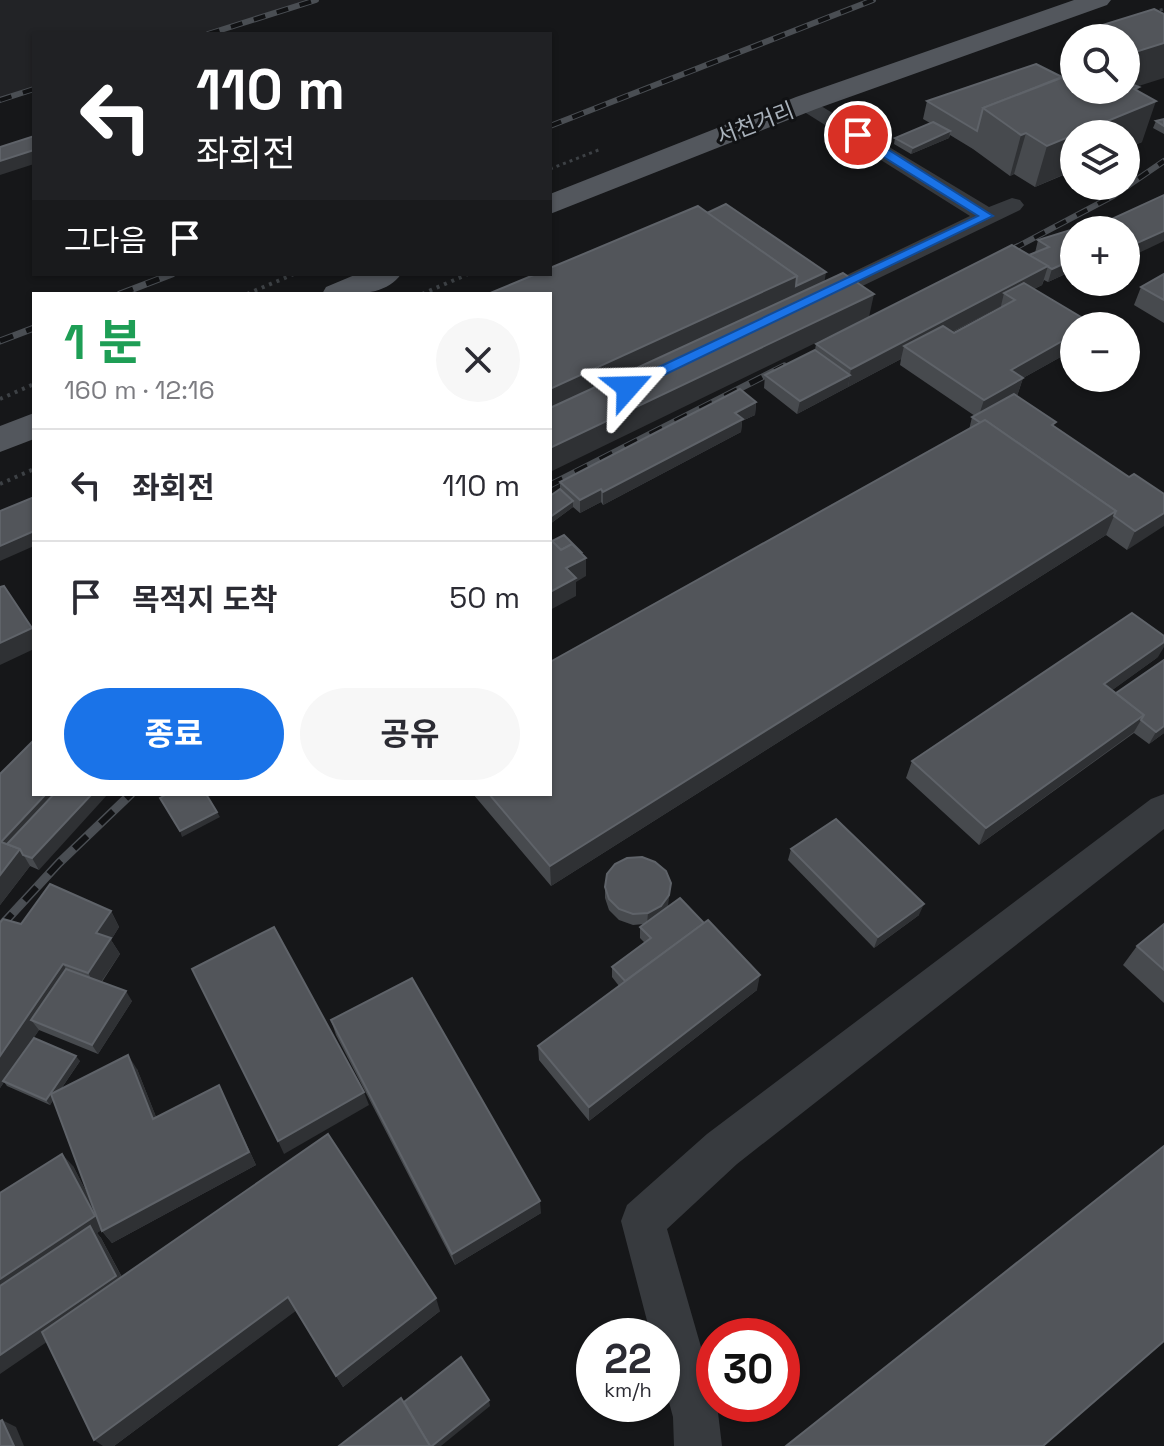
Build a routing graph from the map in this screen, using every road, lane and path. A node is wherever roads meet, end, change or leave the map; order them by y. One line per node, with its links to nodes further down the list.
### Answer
1 (1098, 0): 2 (main road, 서천거리)
2 (806, 103): 3 (main road, 서천거리); 5 (street)
3 (552, 204)
4 (1012, 205): 5 (street)
5 (987, 216): 12 (street)
6 (289, 276): 9 (path)
7 (380, 276): 10 (main road)
8 (463, 276): 11 (path)
9 (252, 292)
10 (343, 292)
11 (427, 292)
12 (797, 308)
13 (32, 385): 14 (path)
14 (0, 399)
15 (32, 426): 16 (main road)
16 (0, 440)
17 (32, 470): 18 (path)
18 (0, 484)
19 (1164, 809): 20 (street)
20 (698, 1446)

